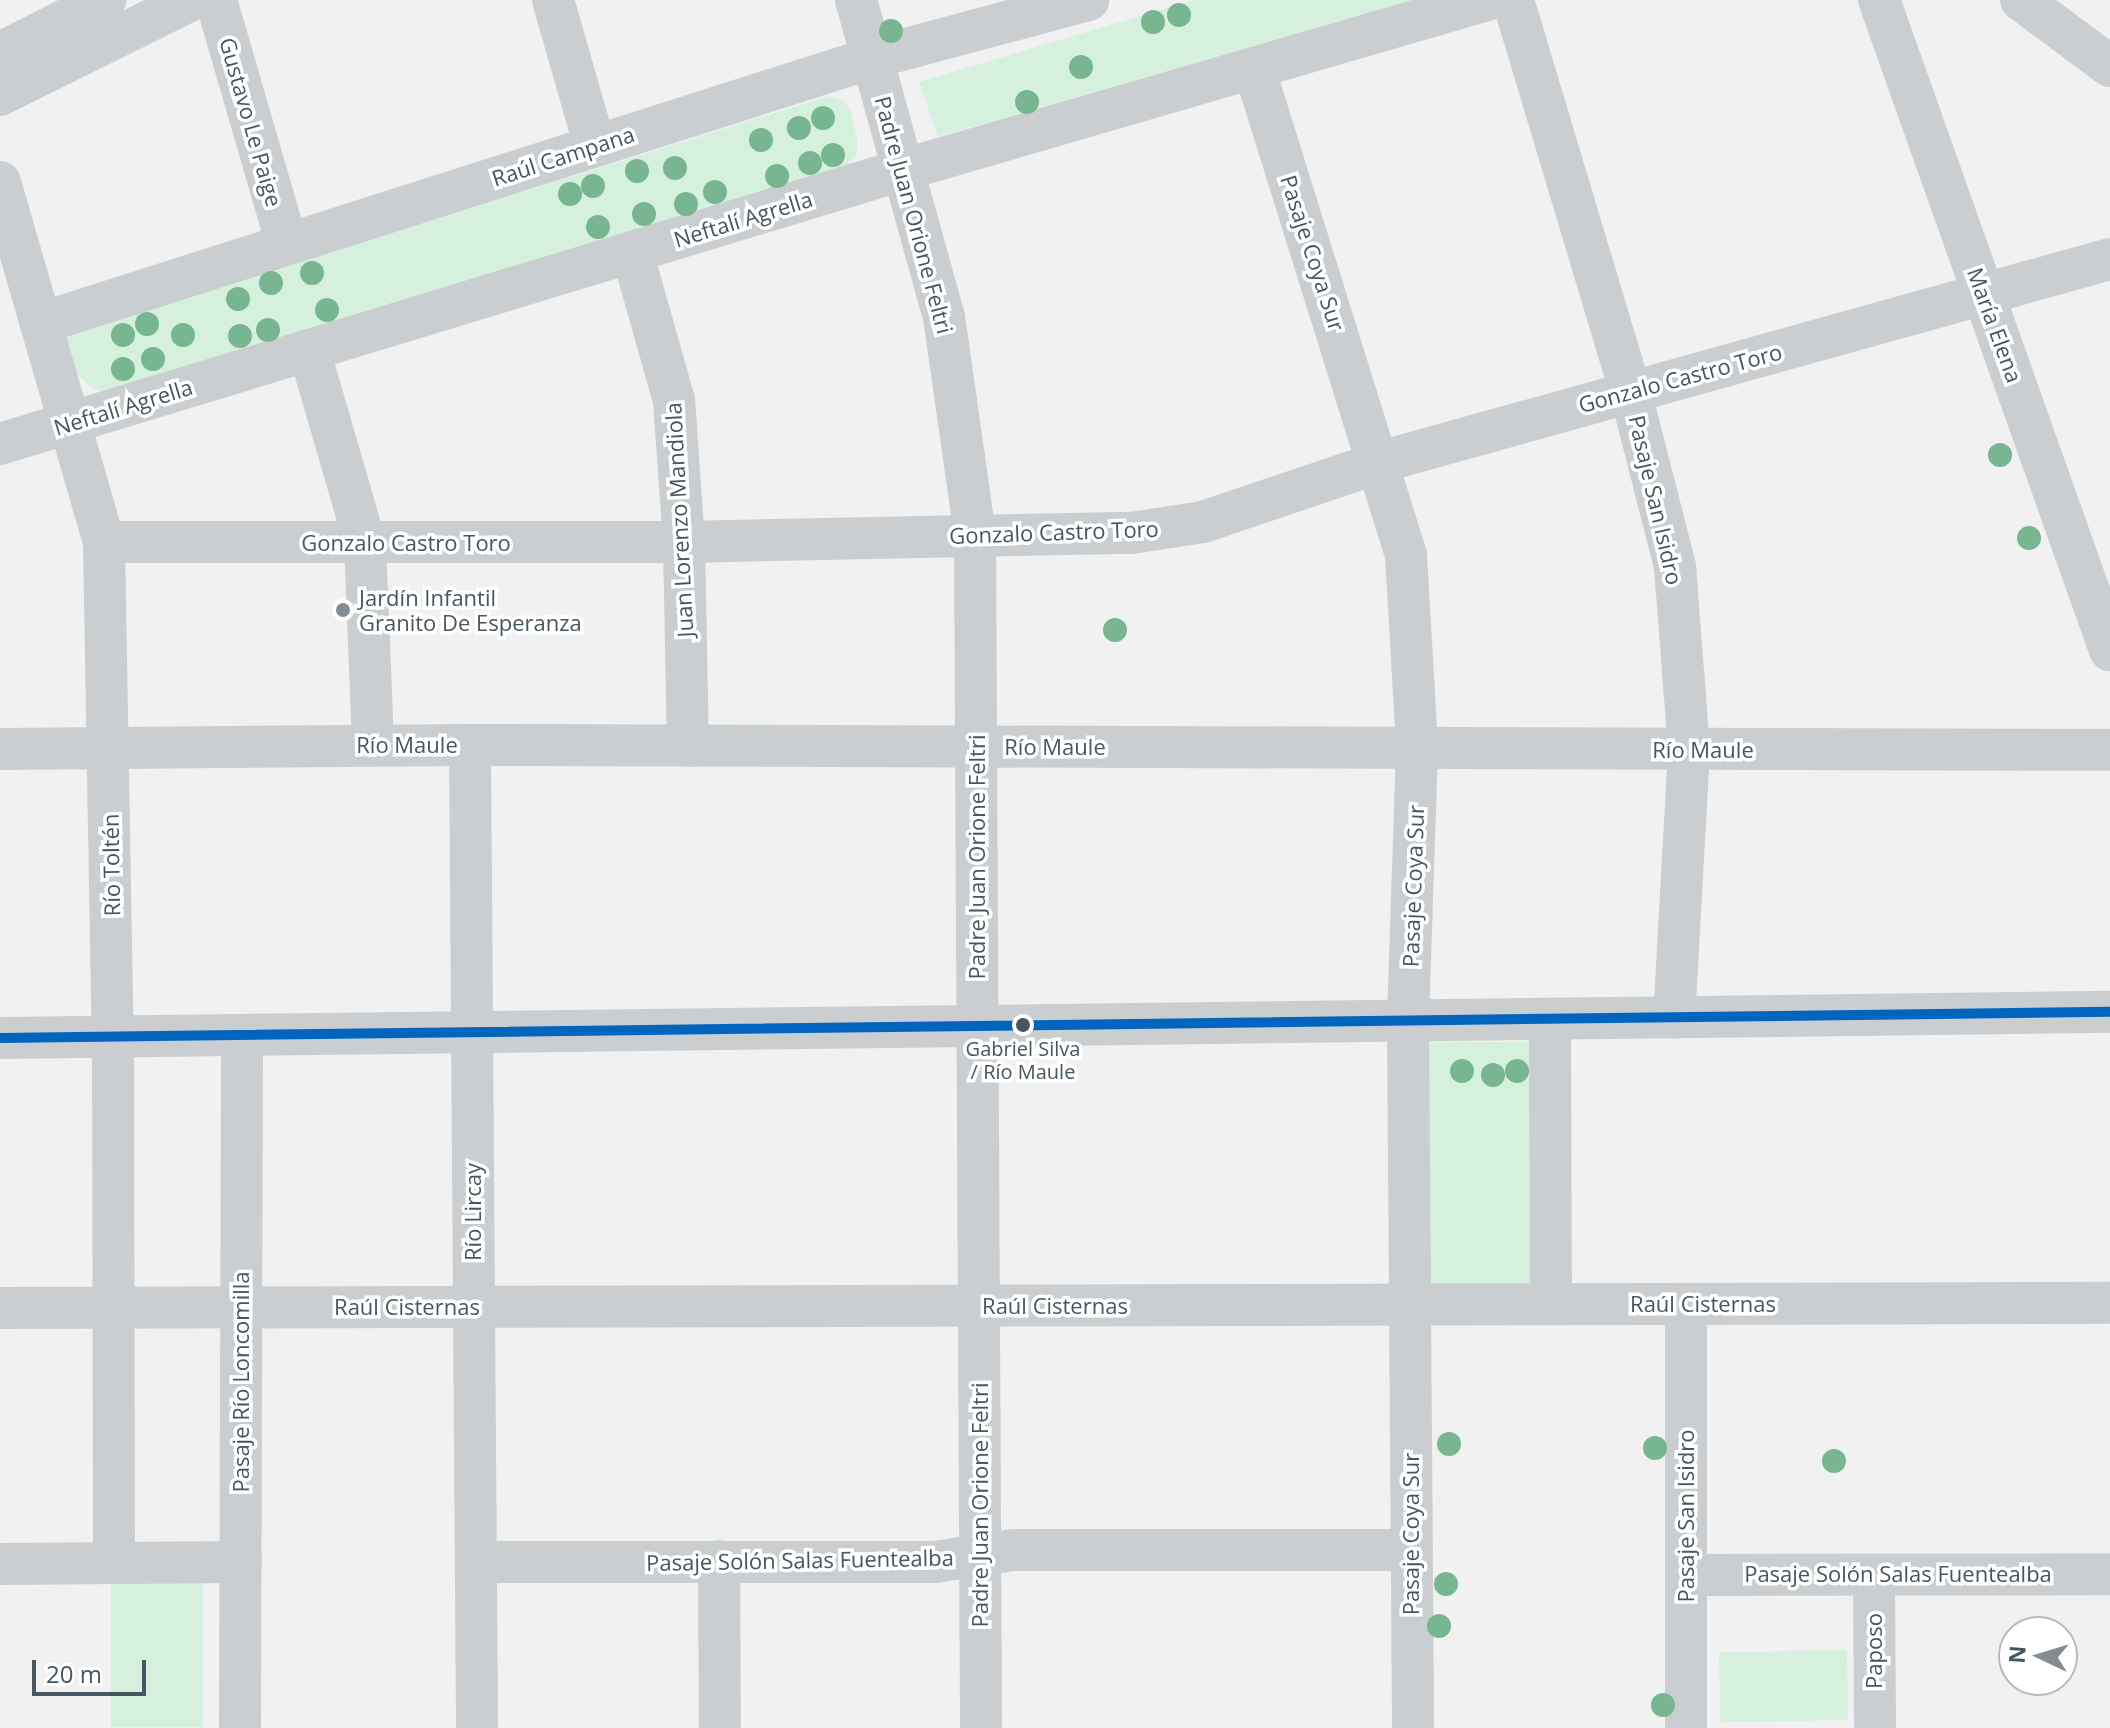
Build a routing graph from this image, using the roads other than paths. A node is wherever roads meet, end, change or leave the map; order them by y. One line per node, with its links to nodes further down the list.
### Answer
1 (105, 0): 11 (street)
2 (191, 0): 15 (street)
3 (216, 0): 19 (street, Gustavo Le Paige)
4 (553, 0): 16 (street)
5 (856, 0): 12 (street, Padre Juan Orione Feltri)
6 (1088, 0): 12 (street, Raúl Campana)
7 (1487, 0): 14 (street, Neftalí Agrella)
8 (1513, 0): 25 (street, Pasaje San Isidro)
9 (1879, 0): 22 (street, María Elena)
10 (2021, 0): 13 (street)
11 (0, 53)
12 (872, 58): 16 (street, Raúl Campana); 17 (street, Padre Juan Orione Feltri)
13 (2110, 66)
14 (1254, 68): 17 (street, Neftalí Agrella); 28 (street, Pasaje Coya Sur)
15 (0, 95)
16 (595, 146): 19 (street, Raúl Campana)
17 (902, 170): 20 (street, Neftalí Agrella); 29 (street, Padre Juan Orione Feltri)
18 (0, 182): 23 (street, Río Toltén)
19 (287, 244): 23 (street, Raúl Campana)
20 (632, 252): 24 (street, Neftalí Agrella); 31 (street, Juan Lorenzo Mandiola)
21 (2110, 259): 22 (street, Gonzalo Castro Toro)
22 (1984, 297): 25 (street, Gonzalo Castro Toro); 33 (street, María Elena)
23 (41, 323): 26 (street, Río Toltén)
24 (309, 350): 26 (street, Neftalí Agrella); 32 (street)
25 (1630, 390): 28 (street, Gonzalo Castro Toro); 42 (street, Pasaje San Isidro)
26 (70, 423): 27 (street, Neftalí Agrella); 30 (street, Río Toltén)
27 (0, 444)
28 (1380, 462): 29 (street, Gonzalo Castro Toro); 39 (street, Pasaje Coya Sur)
29 (975, 535): 31 (street, Gonzalo Castro Toro); 37 (street, Padre Juan Orione Feltri)
30 (104, 542): 32 (street, Gonzalo Castro Toro); 38 (street, Río Toltén)
31 (684, 542): 32 (street, Gonzalo Castro Toro); 36 (street, Juan Lorenzo Mandiola)
32 (365, 543): 34 (street)
33 (2110, 650)
34 (373, 745): 35 (street, Río Maule); 38 (street, Río Maule)
35 (470, 745): 36 (street, Río Maule); 48 (street, Río Lircay)
36 (688, 746): 37 (street, Río Maule)
37 (977, 747): 39 (street, Río Maule); 47 (street, Padre Juan Orione Feltri)
38 (110, 748): 40 (street, Río Maule); 50 (street, Río Toltén)
39 (1417, 748): 42 (street, Río Maule); 46 (street, Pasaje Coya Sur)
40 (0, 749)
41 (2110, 750): 42 (street, Río Maule)
42 (1689, 751): 44 (street, Pasaje San Isidro)
43 (2110, 1012): 44 (street)
44 (1674, 1018): 45 (street)
45 (1550, 1020): 46 (street); 53 (street)
46 (1408, 1021): 47 (street); 54 (street, Pasaje Coya Sur)
47 (978, 1027): 48 (street); 56 (street, Padre Juan Orione Feltri)
48 (471, 1032): 49 (street); 57 (street, Río Lircay)
49 (242, 1036): 50 (street); 60 (street, Pasaje Río Loncomilla)
50 (113, 1037): 51 (street); 59 (street, Río Toltén)
51 (0, 1038)
52 (2110, 1303): 55 (street, Raúl Cisternas)
53 (1551, 1304): 54 (street, Raúl Cisternas); 55 (street, Raúl Cisternas)
54 (1409, 1305): 56 (street, Raúl Cisternas); 61 (street, Pasaje Coya Sur)
55 (1686, 1305): 69 (street, Pasaje San Isidro)
56 (979, 1306): 57 (street, Raúl Cisternas); 62 (street, Padre Juan Orione Feltri)
57 (473, 1307): 60 (street, Raúl Cisternas); 65 (street, Río Lircay)
58 (0, 1308): 59 (street, Raúl Cisternas)
59 (114, 1308): 60 (street, Raúl Cisternas); 66 (street, Río Toltén)
60 (241, 1308): 64 (street, Pasaje Río Loncomilla)
61 (1412, 1550): 62 (street, Pasaje Solón Salas Fuentealba); 75 (street, Pasaje Coya Sur)
62 (980, 1556): 63 (street, Pasaje Solón Salas Fuentealba); 74 (street, Padre Juan Orione Feltri)
63 (719, 1561): 65 (street, Pasaje Solón Salas Fuentealba); 73 (street)
64 (241, 1562): 66 (street); 71 (street, Pasaje Río Loncomilla)
65 (476, 1562): 72 (street, Río Lircay)
66 (114, 1563): 67 (street)
67 (0, 1564)
68 (2110, 1574): 70 (street, Pasaje Solón Salas Fuentealba)
69 (1686, 1575): 70 (street, Pasaje Solón Salas Fuentealba); 76 (street, Pasaje San Isidro)
70 (1874, 1575): 77 (street, Paposo)
71 (240, 1728)
72 (477, 1728)
73 (720, 1728)
74 (981, 1728)
75 (1413, 1728)
76 (1686, 1728)
77 (1875, 1728)

